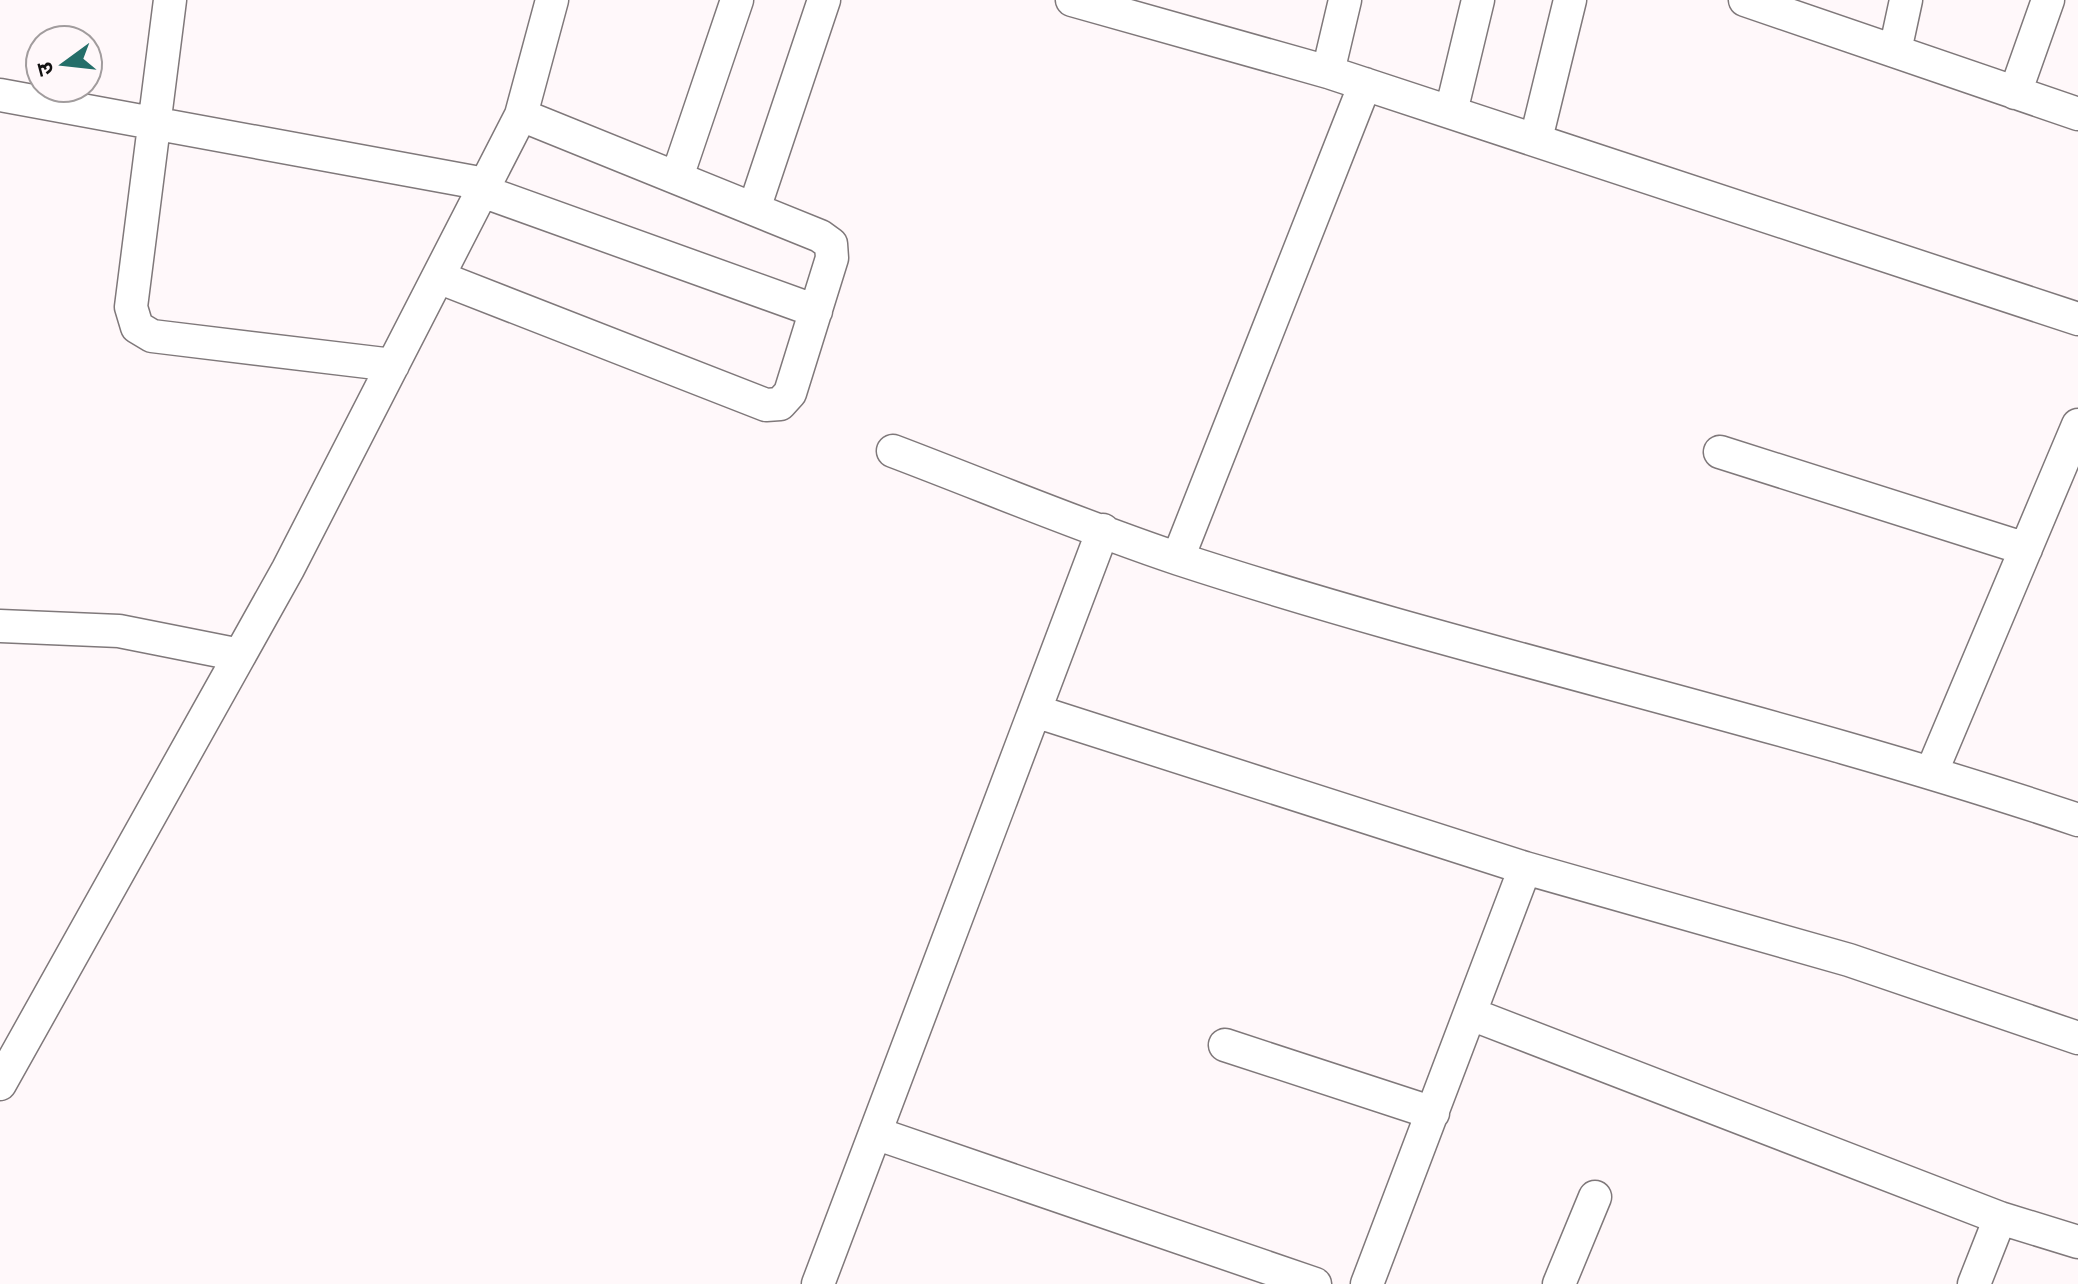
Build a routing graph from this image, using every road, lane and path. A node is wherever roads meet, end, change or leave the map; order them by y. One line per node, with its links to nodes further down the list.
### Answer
1 (170, 0): 20 (street)
2 (552, 0): 19 (street)
3 (737, 0): 22 (street)
4 (824, 0): 24 (street)
5 (1072, 0): 13 (street)
6 (1345, 0): 13 (street)
7 (1478, 0): 17 (street)
8 (1570, 0): 21 (street)
9 (1906, 0): 12 (street)
10 (2048, 0): 15 (street)
11 (1749, 1): 12 (street)
12 (1895, 51): 15 (street)
13 (1311, 67): 14 (street)
14 (1365, 84): 17 (street); 34 (street)
15 (2015, 93): 18 (street)
16 (0, 95): 20 (street)
17 (1451, 112): 21 (street)
18 (2078, 114)
19 (521, 115): 22 (street); 23 (street)
20 (154, 123): 23 (street); 28 (street)
21 (1536, 139): 27 (street)
22 (677, 177): 24 (street)
23 (484, 187): 25 (street); 26 (street)
24 (754, 209): 26 (street)
25 (438, 277): 26 (street); 28 (street)
26 (816, 311)
27 (2078, 319)
28 (393, 365): 36 (street)
29 (2078, 425): 33 (street)
30 (893, 451): 32 (street)
31 (1720, 452): 33 (street)
32 (1103, 530): 34 (street); 37 (street)
33 (2026, 549): 38 (street)
34 (1178, 558): 38 (street)
35 (0, 626): 36 (street)
36 (240, 655): 44 (street)
37 (1035, 711): 40 (street); 46 (street)
38 (1932, 771): 39 (street)
39 (2078, 820)
40 (1525, 868): 41 (street); 42 (street)
41 (1471, 1014): 45 (street); 48 (street)
42 (2078, 1038)
43 (1225, 1045): 45 (street)
44 (0, 1084)
45 (1433, 1113): 52 (street)
46 (875, 1133): 50 (street); 51 (street)
47 (1595, 1197): 53 (street)
48 (2000, 1218): 49 (street); 54 (street)
49 (2078, 1242)
50 (818, 1284)
51 (1315, 1284)
52 (1367, 1284)
53 (1559, 1284)
54 (1974, 1284)

